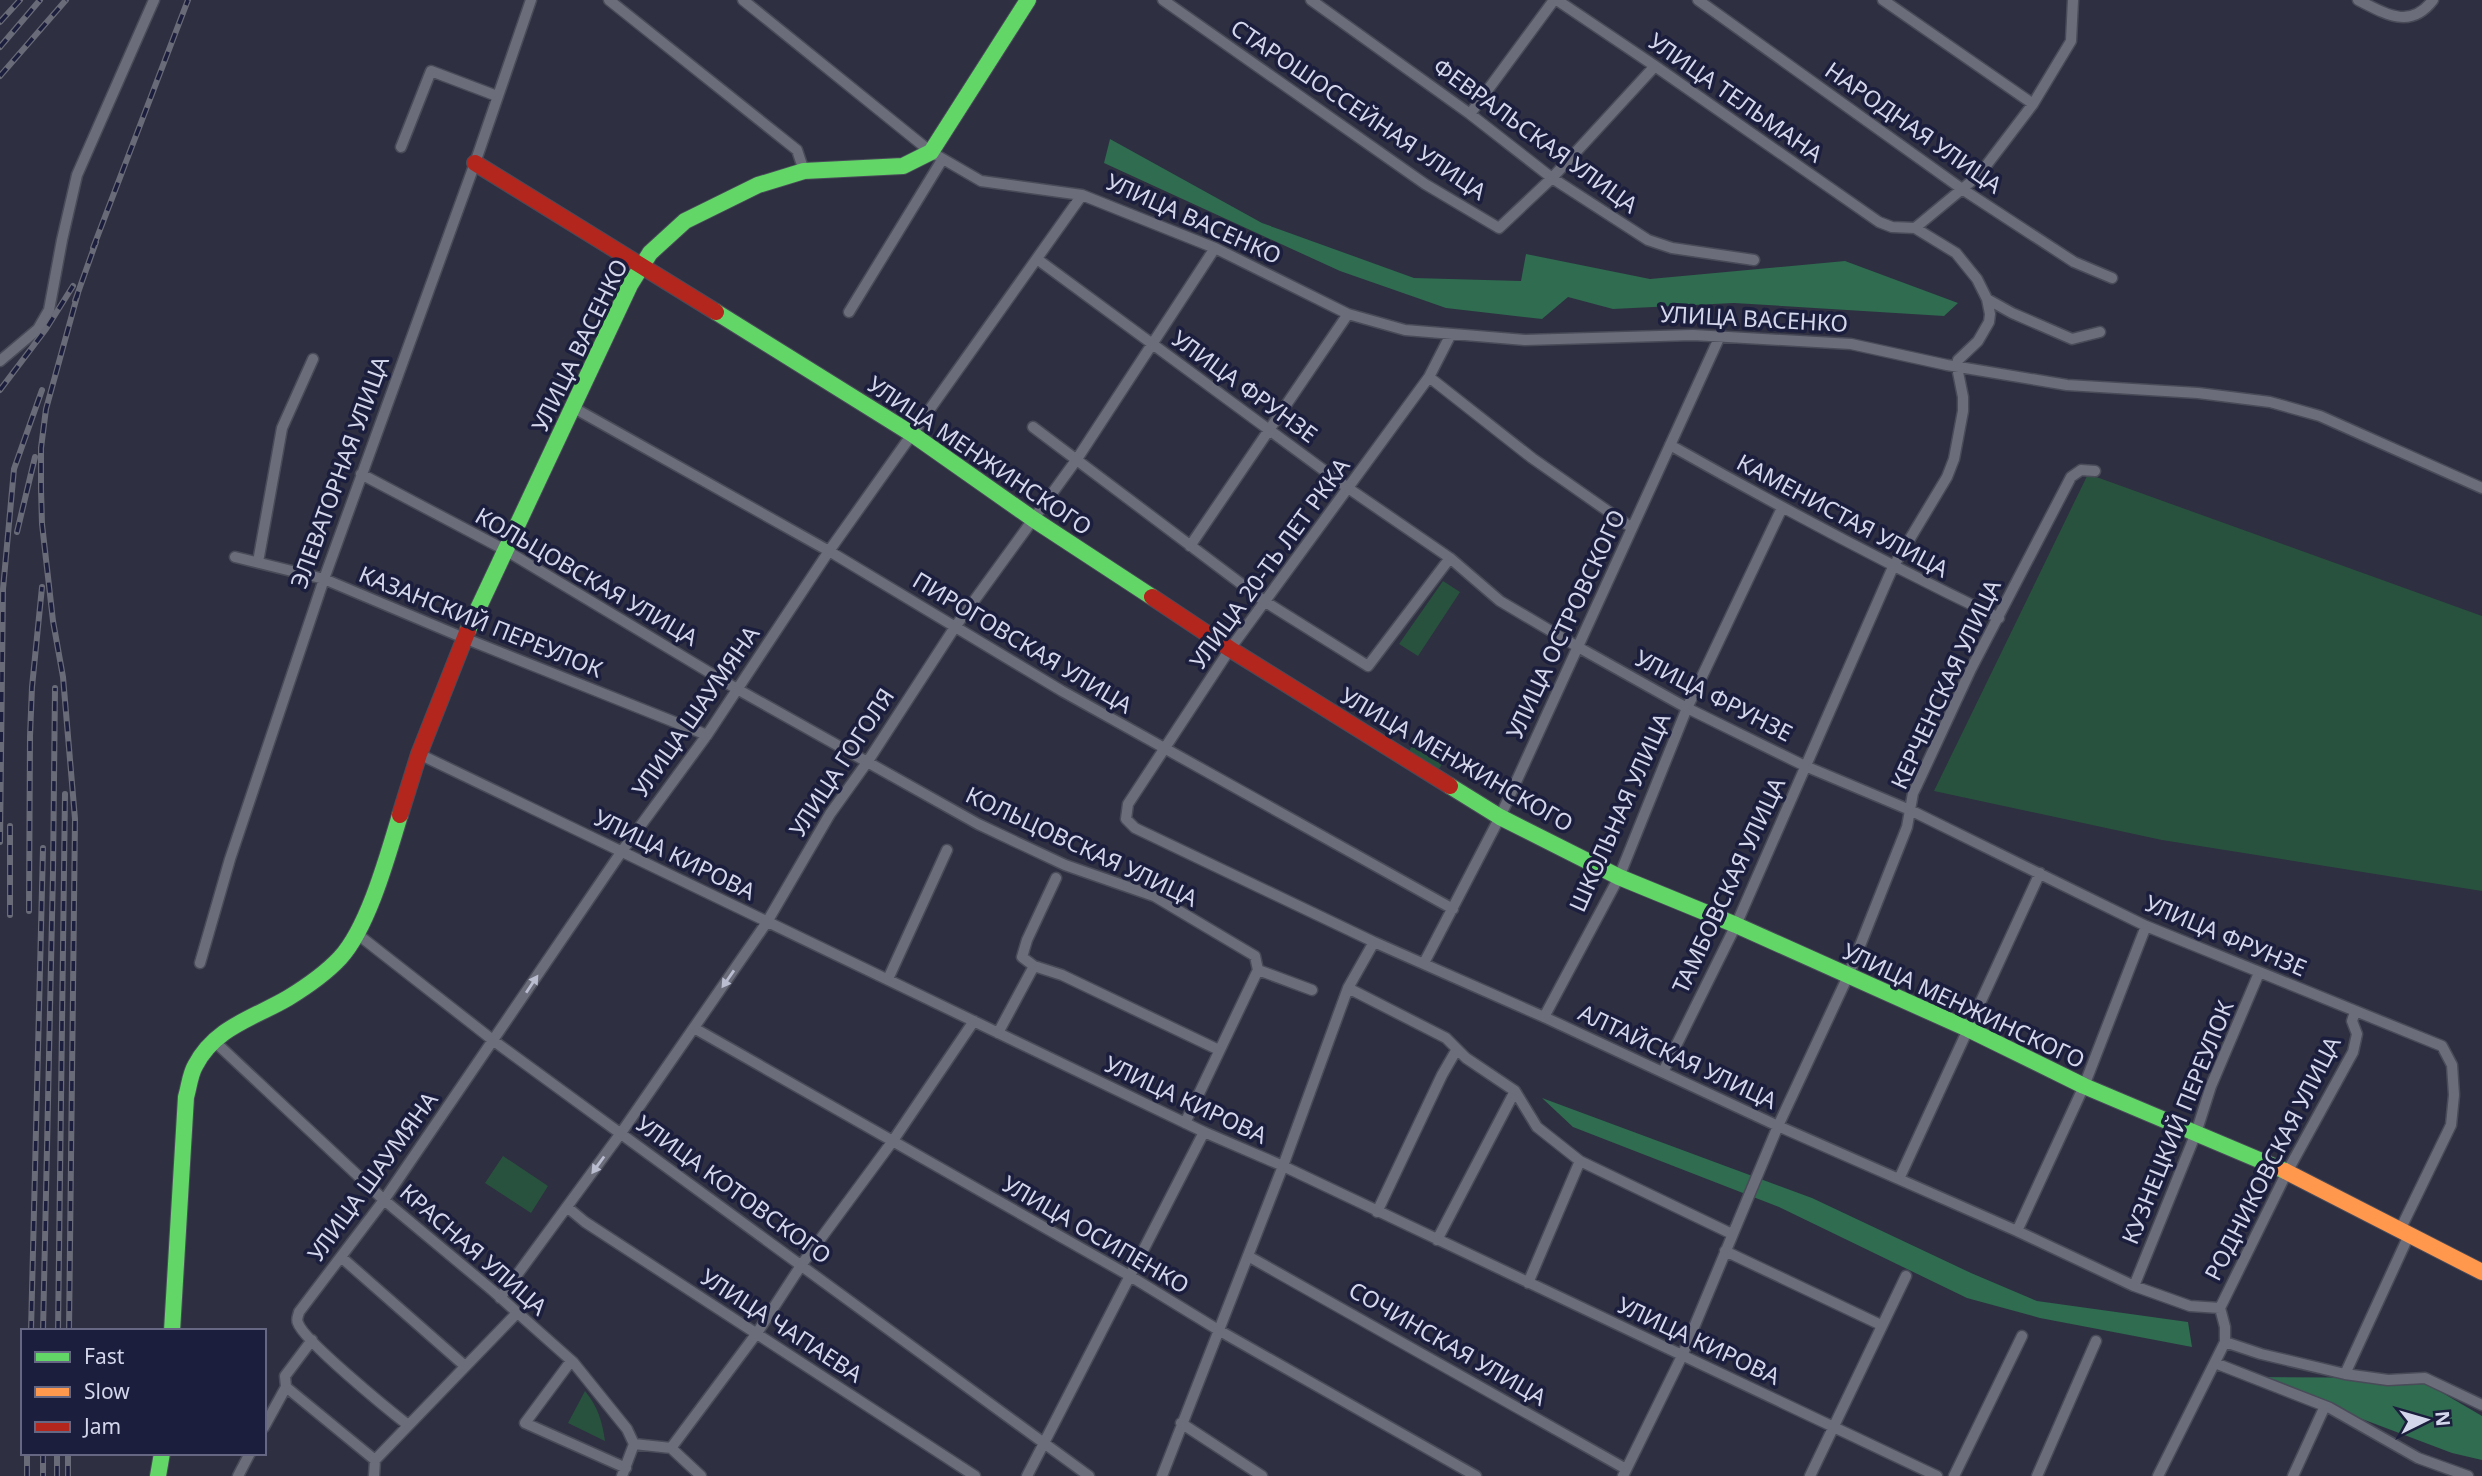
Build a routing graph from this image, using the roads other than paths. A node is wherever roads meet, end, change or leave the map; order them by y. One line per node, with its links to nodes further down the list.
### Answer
1 (154, 0): 39 (street)
2 (609, 0): 21 (street)
3 (743, 0): 19 (street)
4 (1163, 0): 22 (street, СТАРОШОССЕЙНАЯ УЛИЦА)
5 (1311, 0): 17 (street, ФЕВРАЛЬСКАЯ УЛИЦА)
6 (1556, 0): 14 (street, УЛИЦА ТЕЛЬМАНА); 17 (street)
7 (1698, 0): 23 (street, НАРОДНАЯ УЛИЦА)
8 (1883, 0): 16 (street)
9 (2358, 0): 10 (street)
10 (2433, 0)
11 (526, 1): 15 (street, ЭЛЕВАТОРНАЯ УЛИЦА)
12 (1023, 2): 19 (street)
13 (2070, 2): 16 (street)
14 (1656, 66): 22 (street); 25 (street, УЛИЦА ТЕЛЬМАНА)
15 (497, 96): 18 (street); 20 (street, ЭЛЕВАТОРНАЯ УЛИЦА)
16 (2033, 104): 23 (street)
17 (1470, 114): 22 (street, ФЕВРАЛЬСКАЯ УЛИЦА)
18 (401, 147)
19 (936, 156): 21 (street, УЛИЦА ВАСЕНКО); 24 (street, УЛИЦА ВАСЕНКО); 32 (street)
20 (475, 163): 29 (street, УЛИЦА МЕНЖИНСКОГО); 49 (street, ЭЛЕВАТОРНАЯ УЛИЦА)
21 (804, 172): 29 (street, УЛИЦА ВАСЕНКО)
22 (1552, 178): 28 (street, ФЕВРАЛЬСКАЯ УЛИЦА)
23 (1962, 189): 25 (street); 30 (street, НАРОДНАЯ УЛИЦА)
24 (1082, 195): 26 (street, УЛИЦА ВАСЕНКО); 27 (street, УЛИЦА ШАУМЯНА)
25 (1915, 228): 31 (street)
26 (1215, 248): 33 (street, УЛИЦА ВАСЕНКО); 37 (street, УЛИЦА ГОГОЛЯ)
27 (1037, 259): 37 (street, УЛИЦА ФРУНЗЕ); 45 (street, УЛИЦА ШАУМЯНА)
28 (1754, 260)
29 (642, 265): 42 (street, УЛИЦА ВАСЕНКО); 45 (street, УЛИЦА МЕНЖИНСКОГО)
30 (2112, 278)
31 (1987, 299): 34 (street); 40 (street)
32 (849, 312)
33 (1348, 314): 35 (street, УЛИЦА ВАСЕНКО); 44 (street)
34 (2100, 332)
35 (1451, 334): 36 (street, УЛИЦА ВАСЕНКО); 41 (street, УЛИЦА 20-ТЬ ЛЕТ РККА)
36 (1720, 336): 40 (street, УЛИЦА ВАСЕНКО); 46 (street, УЛИЦА ОСТРОВСКОГО)
37 (1153, 345): 44 (street, УЛИЦА ФРУНЗЕ); 47 (street, УЛИЦА ГОГОЛЯ)
38 (313, 359): 60 (street)
39 (0, 361)
40 (1957, 367): 51 (street, УЛИЦА ВАСЕНКО); 61 (street, ТАМБОВСКАЯ УЛИЦА)
41 (1429, 377): 50 (street, УЛИЦА 20-ТЬ ЛЕТ РККА); 54 (street)
42 (574, 408): 56 (street, УЛИЦА ВАСЕНКО); 57 (street, ПИРОГОВСКАЯ УЛИЦА)
43 (1033, 427): 47 (street)
44 (1270, 430): 50 (street, УЛИЦА ФРУНЗЕ); 55 (street)
45 (912, 435): 53 (street, УЛИЦА МЕНЖИНСКОГО); 57 (street, УЛИЦА ШАУМЯНА)
46 (1670, 445): 52 (street, КАМЕНИСТАЯ УЛИЦА); 54 (street, УЛИЦА ОСТРОВСКОГО)
47 (1077, 459): 53 (street, УЛИЦА ГОГОЛЯ); 55 (street)
48 (2095, 471): 64 (street, КЕРЧЕНСКАЯ УЛИЦА)
49 (361, 474): 56 (street, КОЛЬЦОВСКАЯ УЛИЦА); 62 (street, ЭЛЕВАТОРНАЯ УЛИЦА)
50 (1348, 488): 59 (street, УЛИЦА ФРУНЗЕ); 63 (street, УЛИЦА 20-ТЬ ЛЕТ РККА)
51 (2482, 488)
52 (1782, 508): 61 (street, КАМЕНИСТАЯ УЛИЦА); 70 (street, ШКОЛЬНАЯ УЛИЦА)
53 (1033, 519): 65 (street, УЛИЦА ГОГОЛЯ); 68 (street, УЛИЦА МЕНЖИНСКОГО)
54 (1632, 528): 67 (street, УЛИЦА ОСТРОВСКОГО)
55 (1190, 546): 63 (street)
56 (507, 551): 66 (street, УЛИЦА ВАСЕНКО); 69 (street, КОЛЬЦОВСКАЯ УЛИЦА)
57 (829, 551): 65 (street, ПИРОГОВСКАЯ УЛИЦА); 69 (street, УЛИЦА ШАУМЯНА)
58 (235, 556): 60 (street, КАЗАНСКИЙ ПЕРЕУЛОК)
59 (1450, 558): 63 (street); 67 (street, УЛИЦА ФРУНЗЕ)
60 (258, 562): 62 (street, КАЗАНСКИЙ ПЕРЕУЛОК)
61 (1893, 567): 64 (street, КАМЕНИСТАЯ УЛИЦА); 75 (street, ТАМБОВСКАЯ УЛИЦА)
62 (324, 579): 66 (street, КАЗАНСКИЙ ПЕРЕУЛОК); 90 (street, ЭЛЕВАТОРНАЯ УЛИЦА)
63 (1264, 601): 68 (street, УЛИЦА 20-ТЬ ЛЕТ РККА)
64 (1999, 618): 76 (street, КЕРЧЕНСКАЯ УЛИЦА)
65 (955, 627): 72 (street, ПИРОГОВСКАЯ УЛИЦА); 74 (street, УЛИЦА ГОГОЛЯ)
66 (464, 638): 71 (street, КАЗАНСКИЙ ПЕРЕУЛОК); 73 (street, УЛИЦА ВАСЕНКО)
67 (1577, 647): 70 (street, УЛИЦА ФРУНЗЕ); 77 (street, УЛИЦА ОСТРОВСКОГО)
68 (1230, 649): 72 (street, УЛИЦА 20-ТЬ ЛЕТ РККА); 77 (street, УЛИЦА МЕНЖИНСКОГО)
69 (737, 690): 71 (street, УЛИЦА ШАУМЯНА); 74 (street, КОЛЬЦОВСКАЯ УЛИЦА)
70 (1687, 708): 75 (street, УЛИЦА ФРУНЗЕ); 82 (street, ШКОЛЬНАЯ УЛИЦА)
71 (707, 735): 80 (street, УЛИЦА ШАУМЯНА)
72 (1164, 749): 78 (street, УЛИЦА 20-ТЬ ЛЕТ РККА); 84 (street, ПИРОГОВСКАЯ УЛИЦА)
73 (419, 754): 80 (street, УЛИЦА КИРОВА); 88 (street, УЛИЦА ВАСЕНКО)
74 (868, 761): 85 (street, УЛИЦА ГОГОЛЯ); 93 (street, КОЛЬЦОВСКАЯ УЛИЦА)
75 (1805, 766): 76 (street, УЛИЦА ФРУНЗЕ); 86 (street, ТАМБОВСКАЯ УЛИЦА)
76 (1910, 810): 81 (street, УЛИЦА ФРУНЗЕ); 95 (street, КЕРЧЕНСКАЯ УЛИЦА)
77 (1500, 817): 82 (street, УЛИЦА МЕНЖИНСКОГО); 84 (street, УЛИЦА ОСТРОВСКОГО)
78 (1126, 819): 89 (street, АЛТАЙСКАЯ УЛИЦА)
79 (947, 850): 96 (street)
80 (622, 851): 85 (street, УЛИЦА КИРОВА); 106 (street, УЛИЦА ШАУМЯНА, one-way to 80)
81 (2040, 873): 87 (street, УЛИЦА ФРУНЗЕ); 103 (street)
82 (1619, 877): 86 (street, УЛИЦА МЕНЖИНСКОГО); 100 (street, ШКОЛЬНАЯ УЛИЦА)
83 (1056, 878): 92 (street)
84 (1453, 909): 91 (street, УЛИЦА ОСТРОВСКОГО)
85 (766, 922): 96 (street, УЛИЦА КИРОВА); 102 (street, УЛИЦА ГОГОЛЯ, one-way to 102)
86 (1736, 925): 95 (street, УЛИЦА МЕНЖИНСКОГО); 109 (street, ТАМБОВСКАЯ УЛИЦА)
87 (2146, 926): 94 (street, УЛИЦА ФРУНЗЕ); 110 (street)
88 (356, 933): 105 (street, УЛИЦА ВАСЕНКО); 106 (street, УЛИЦА КОТОВСКОГО)
89 (1374, 942): 91 (street, АЛТАЙСКАЯ УЛИЦА); 98 (street)
90 (200, 963)
91 (1424, 963): 100 (street, АЛТАЙСКАЯ УЛИЦА)
92 (1034, 966): 104 (street); 108 (street)
93 (1258, 970): 97 (street, КОЛЬЦОВСКАЯ УЛИЦА); 108 (street)
94 (2259, 973): 99 (street, УЛИЦА ФРУНЗЕ); 116 (street, КУЗНЕЦКИЙ ПЕРЕУЛОК)
95 (1848, 976): 103 (street, УЛИЦА МЕНЖИНСКОГО); 113 (street, КЕРЧЕНСКАЯ УЛИЦА)
96 (888, 979): 101 (street, УЛИЦА КИРОВА)
97 (1308, 988)
98 (1348, 988): 107 (street); 119 (street)
99 (2355, 1012): 120 (street, РОДНИКОВСКАЯ УЛИЦА); 126 (street, УЛИЦА ФРУНЗЕ)
100 (1544, 1017): 109 (street, АЛТАЙСКАЯ УЛИЦА)
101 (974, 1021): 104 (street, УЛИЦА КИРОВА); 117 (street)
102 (694, 1028): 115 (street, УЛИЦА ГОГОЛЯ); 117 (street, УЛИЦА ОСИПЕНКО)
103 (1968, 1029): 110 (street, УЛИЦА МЕНЖИНСКОГО); 121 (street)
104 (998, 1033): 112 (street, УЛИЦА КИРОВА)
105 (213, 1040): 122 (street, КРАСНАЯ УЛИЦА); 142 (street, УЛИЦА ВАСЕНКО)
106 (494, 1041): 115 (street, УЛИЦА КОТОВСКОГО); 122 (street, УЛИЦА ШАУМЯНА)
107 (1457, 1049): 111 (street); 124 (street)
108 (1219, 1050): 112 (street)
109 (1663, 1072): 113 (street, АЛТАЙСКАЯ УЛИЦА)
110 (2084, 1086): 116 (street, УЛИЦА МЕНЖИНСКОГО); 125 (street)
111 (1515, 1091): 118 (street); 128 (street)
112 (1185, 1123): 114 (street, УЛИЦА КИРОВА)
113 (1778, 1126): 121 (street, АЛТАЙСКАЯ УЛИЦА); 127 (street, КЕРЧЕНСКАЯ УЛИЦА)
114 (1204, 1132): 119 (street, УЛИЦА КИРОВА); 134 (street)
115 (621, 1133): 123 (street, УЛИЦА ГОГОЛЯ, one-way to 123); 132 (street, УЛИЦА КОТОВСКОГО)
116 (2196, 1133): 120 (street, УЛИЦА МЕНЖИНСКОГО); 137 (street, КУЗНЕЦКИЙ ПЕРЕУЛОК)
117 (892, 1142): 132 (street); 134 (street, УЛИЦА ОСИПЕНКО)
118 (1580, 1161): 127 (street); 136 (street)
119 (1283, 1166): 124 (street, УЛИЦА КИРОВА); 130 (street)
120 (2287, 1172): 126 (street, УЛИЦА МЕНЖИНСКОГО); 139 (street, РОДНИКОВСКАЯ УЛИЦА)
121 (1899, 1179): 125 (street, АЛТАЙСКАЯ УЛИЦА)
122 (384, 1200): 131 (street, УЛИЦА ШАУМЯНА); 138 (street, КРАСНАЯ УЛИЦА)
123 (567, 1207): 138 (street, УЛИЦА ГОГОЛЯ); 144 (street, УЛИЦА ЧАПАЕВА)
124 (1377, 1212): 128 (street, УЛИЦА КИРОВА)
125 (2017, 1231): 137 (street, АЛТАЙСКАЯ УЛИЦА)
126 (2404, 1232): 133 (street, УЛИЦА МЕНЖИНСКОГО); 153 (street)
127 (1732, 1234): 129 (street, КЕРЧЕНСКАЯ УЛИЦА)
128 (1437, 1240): 136 (street, УЛИЦА КИРОВА)
129 (1725, 1251): 141 (street); 149 (street, КЕРЧЕНСКАЯ УЛИЦА)
130 (1248, 1256): 143 (street); 168 (street, СОЧИНСКАЯ УЛИЦА)
131 (341, 1257): 146 (street, УЛИЦА ШАУМЯНА); 152 (street)
132 (802, 1264): 144 (street); 161 (street, УЛИЦА КОТОВСКОГО)
133 (2482, 1272)
134 (1130, 1276): 143 (street, УЛИЦА ОСИПЕНКО); 161 (street)
135 (1906, 1276): 141 (street)
136 (1528, 1283): 149 (street, УЛИЦА КИРОВА)
137 (2134, 1286): 139 (street, АЛТАЙСКАЯ УЛИЦА)
138 (500, 1298): 140 (street, КРАСНАЯ УЛИЦА)
139 (2220, 1308): 148 (street, РОДНИКОВСКАЯ УЛИЦА)
140 (517, 1313): 150 (street, КРАСНАЯ УЛИЦА); 152 (street)
141 (1881, 1325): 160 (street)
142 (172, 1329)
143 (1220, 1331): 158 (street); 178 (street, УЛИЦА ОСИПЕНКО)
144 (757, 1334): 163 (street); 173 (street, УЛИЦА ЧАПАЕВА)
145 (2022, 1336): 181 (street)
146 (312, 1340): 154 (street); 159 (street)
147 (2096, 1341): 182 (street)
148 (2225, 1342): 151 (street); 153 (street)
149 (1682, 1356): 160 (street, УЛИЦА КИРОВА); 168 (street, КЕРЧЕНСКАЯ УЛИЦА)
150 (571, 1361): 162 (street, КРАСНАЯ УЛИЦА); 167 (street)
151 (2215, 1363): 156 (street); 183 (street)
152 (465, 1366): 159 (street)
153 (2345, 1374): 155 (street)
154 (286, 1387): 157 (street); 166 (street)
155 (2482, 1405)
156 (2325, 1406): 184 (street); 185 (street)
157 (266, 1423)
158 (1181, 1423): 176 (street); 177 (street)
159 (408, 1424): 166 (street)
160 (1832, 1426): 179 (street); 180 (street, УЛИЦА КИРОВА)
161 (1045, 1442): 174 (street); 175 (street, УЛИЦА КОТОВСКОГО)
162 (634, 1444): 163 (street); 167 (street)
163 (671, 1448): 172 (street)
164 (162, 1455): 169 (street)
165 (249, 1455): 170 (street)
166 (375, 1460): 171 (street)
167 (624, 1472)
168 (1624, 1472)
169 (158, 1476)
170 (238, 1476)
171 (374, 1476)
172 (701, 1476)
173 (975, 1476)
174 (1027, 1476)
175 (1089, 1476)
176 (1161, 1476)
177 (1262, 1476)
178 (1476, 1476)
179 (1810, 1476)
180 (1937, 1476)
181 (1954, 1476)
182 (2037, 1476)
183 (2158, 1476)
184 (2292, 1476)
185 (2468, 1476)

